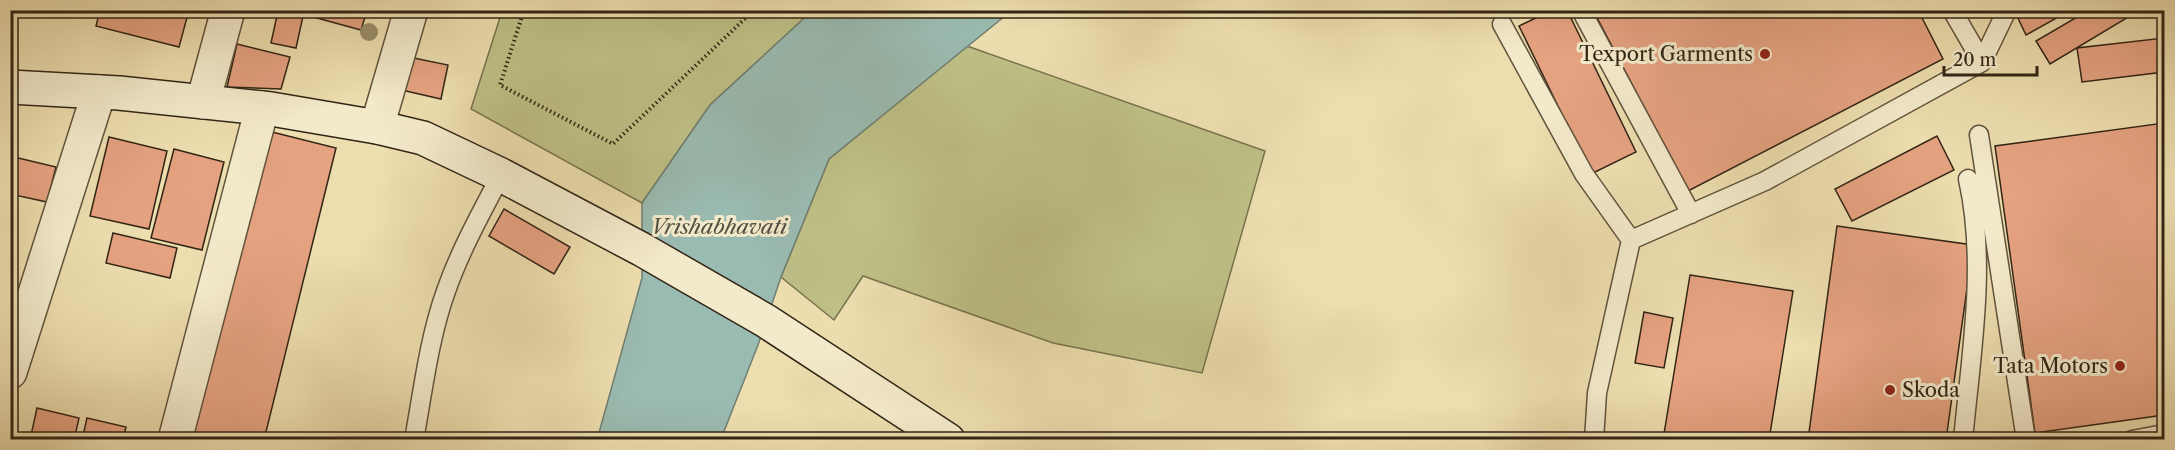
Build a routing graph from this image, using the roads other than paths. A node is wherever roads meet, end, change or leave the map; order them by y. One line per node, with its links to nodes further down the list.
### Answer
1 (228, 10): 10 (street)
2 (411, 10): 12 (street)
3 (1581, 10): 16 (lane)
4 (1952, 10): 7 (lane)
5 (2007, 10): 7 (lane)
6 (1502, 24): 17 (lane)
7 (1982, 62): 16 (lane)
8 (10, 87): 9 (street)
9 (99, 92): 10 (street); 18 (street)
10 (203, 102): 11 (street)
11 (262, 108): 12 (street); 20 (street)
12 (377, 127): 14 (street)
13 (1979, 135): 25 (lane)
14 (501, 175): 21 (lane); 22 (street)
15 (1968, 178): 24 (lane)
16 (1691, 214): 17 (lane)
17 (1631, 240): 23 (lane)
18 (10, 372)
19 (2164, 434): 26 (lane)
20 (175, 440)
21 (414, 440)
22 (948, 440)
23 (1594, 440)
24 (1964, 440)
25 (2026, 440)
26 (2132, 440)

